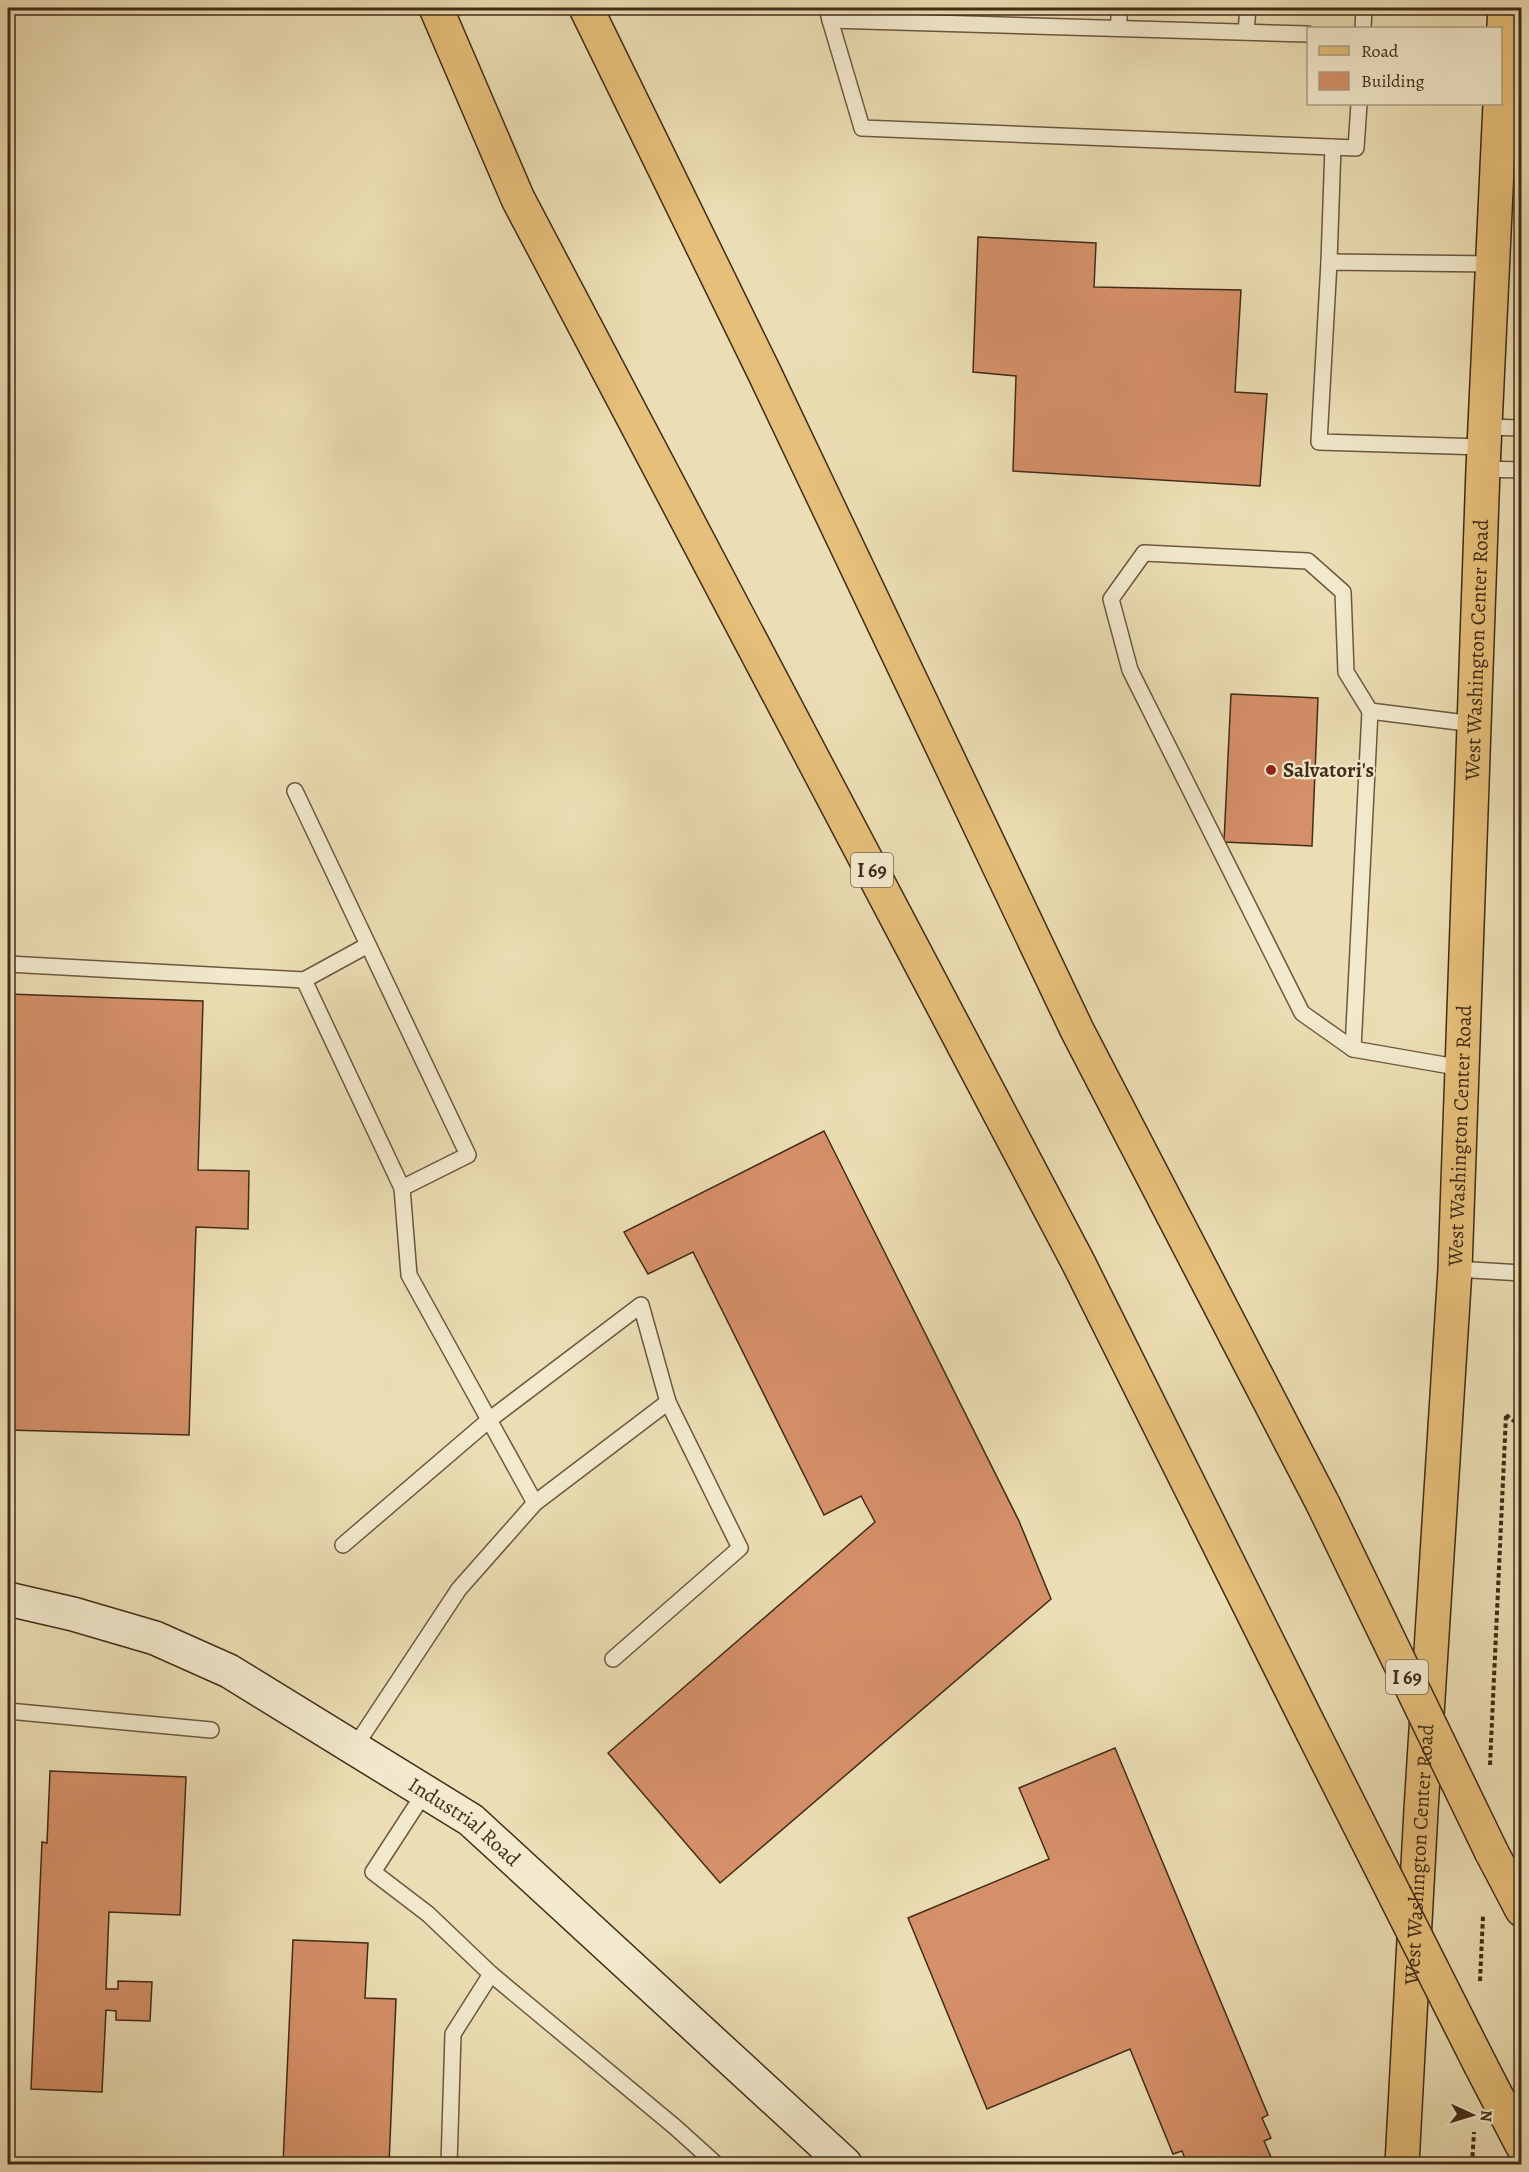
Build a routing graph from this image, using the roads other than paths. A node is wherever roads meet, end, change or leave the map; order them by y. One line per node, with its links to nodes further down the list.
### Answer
1 (436, 8): 44 (main road, I 69, bridge)
2 (586, 8): 42 (main road, I 69, bridge)
3 (1120, 8): 9 (lane)
4 (1248, 8): 10 (lane)
5 (1364, 8): 8 (lane)
6 (1504, 8): 12 (main road)
7 (828, 14): 9 (lane); 15 (lane)
8 (1363, 27)
9 (1118, 28): 10 (lane)
10 (1246, 32): 11 (lane)
11 (1307, 34)
12 (1502, 41)
13 (1359, 105): 15 (lane)
14 (1500, 105): 17 (main road, West Washington Center Road)
15 (1333, 147): 16 (lane)
16 (1329, 262): 17 (lane); 19 (lane)
17 (1492, 264): 19 (main road, West Washington Center Road)
18 (1521, 428): 19 (lane)
19 (1484, 447): 20 (lane); 22 (main road, West Washington Center Road)
20 (1521, 470)
21 (1370, 711): 22 (lane); 27 (lane); 27 (lane)
22 (1474, 723): 28 (main road, West Washington Center Road)
23 (295, 791): 24 (lane)
24 (368, 945): 26 (lane); 29 (lane)
25 (8, 964): 26 (lane)
26 (304, 980): 29 (lane)
27 (1353, 1049): 28 (lane)
28 (1462, 1068): 30 (main road, West Washington Center Road)
29 (402, 1188): 33 (lane)
30 (1455, 1269): 31 (lane); 48 (main road, West Washington Center Road)
31 (1521, 1273)
32 (668, 1402): 33 (lane); 34 (lane); 37 (lane)
33 (489, 1420): 34 (lane); 35 (lane)
34 (535, 1503): 40 (lane)
35 (343, 1545)
36 (8, 1599): 40 (street, Industrial Road)
37 (613, 1659)
38 (8, 1712): 39 (lane)
39 (211, 1730)
40 (354, 1749): 41 (street, Industrial Road)
41 (425, 1792): 43 (lane); 47 (street, Industrial Road)
42 (1521, 1910)
43 (491, 1974): 45 (lane); 46 (lane)
44 (1521, 2145)
45 (449, 2164)
46 (716, 2164)
47 (845, 2164)
48 (1402, 2164)

